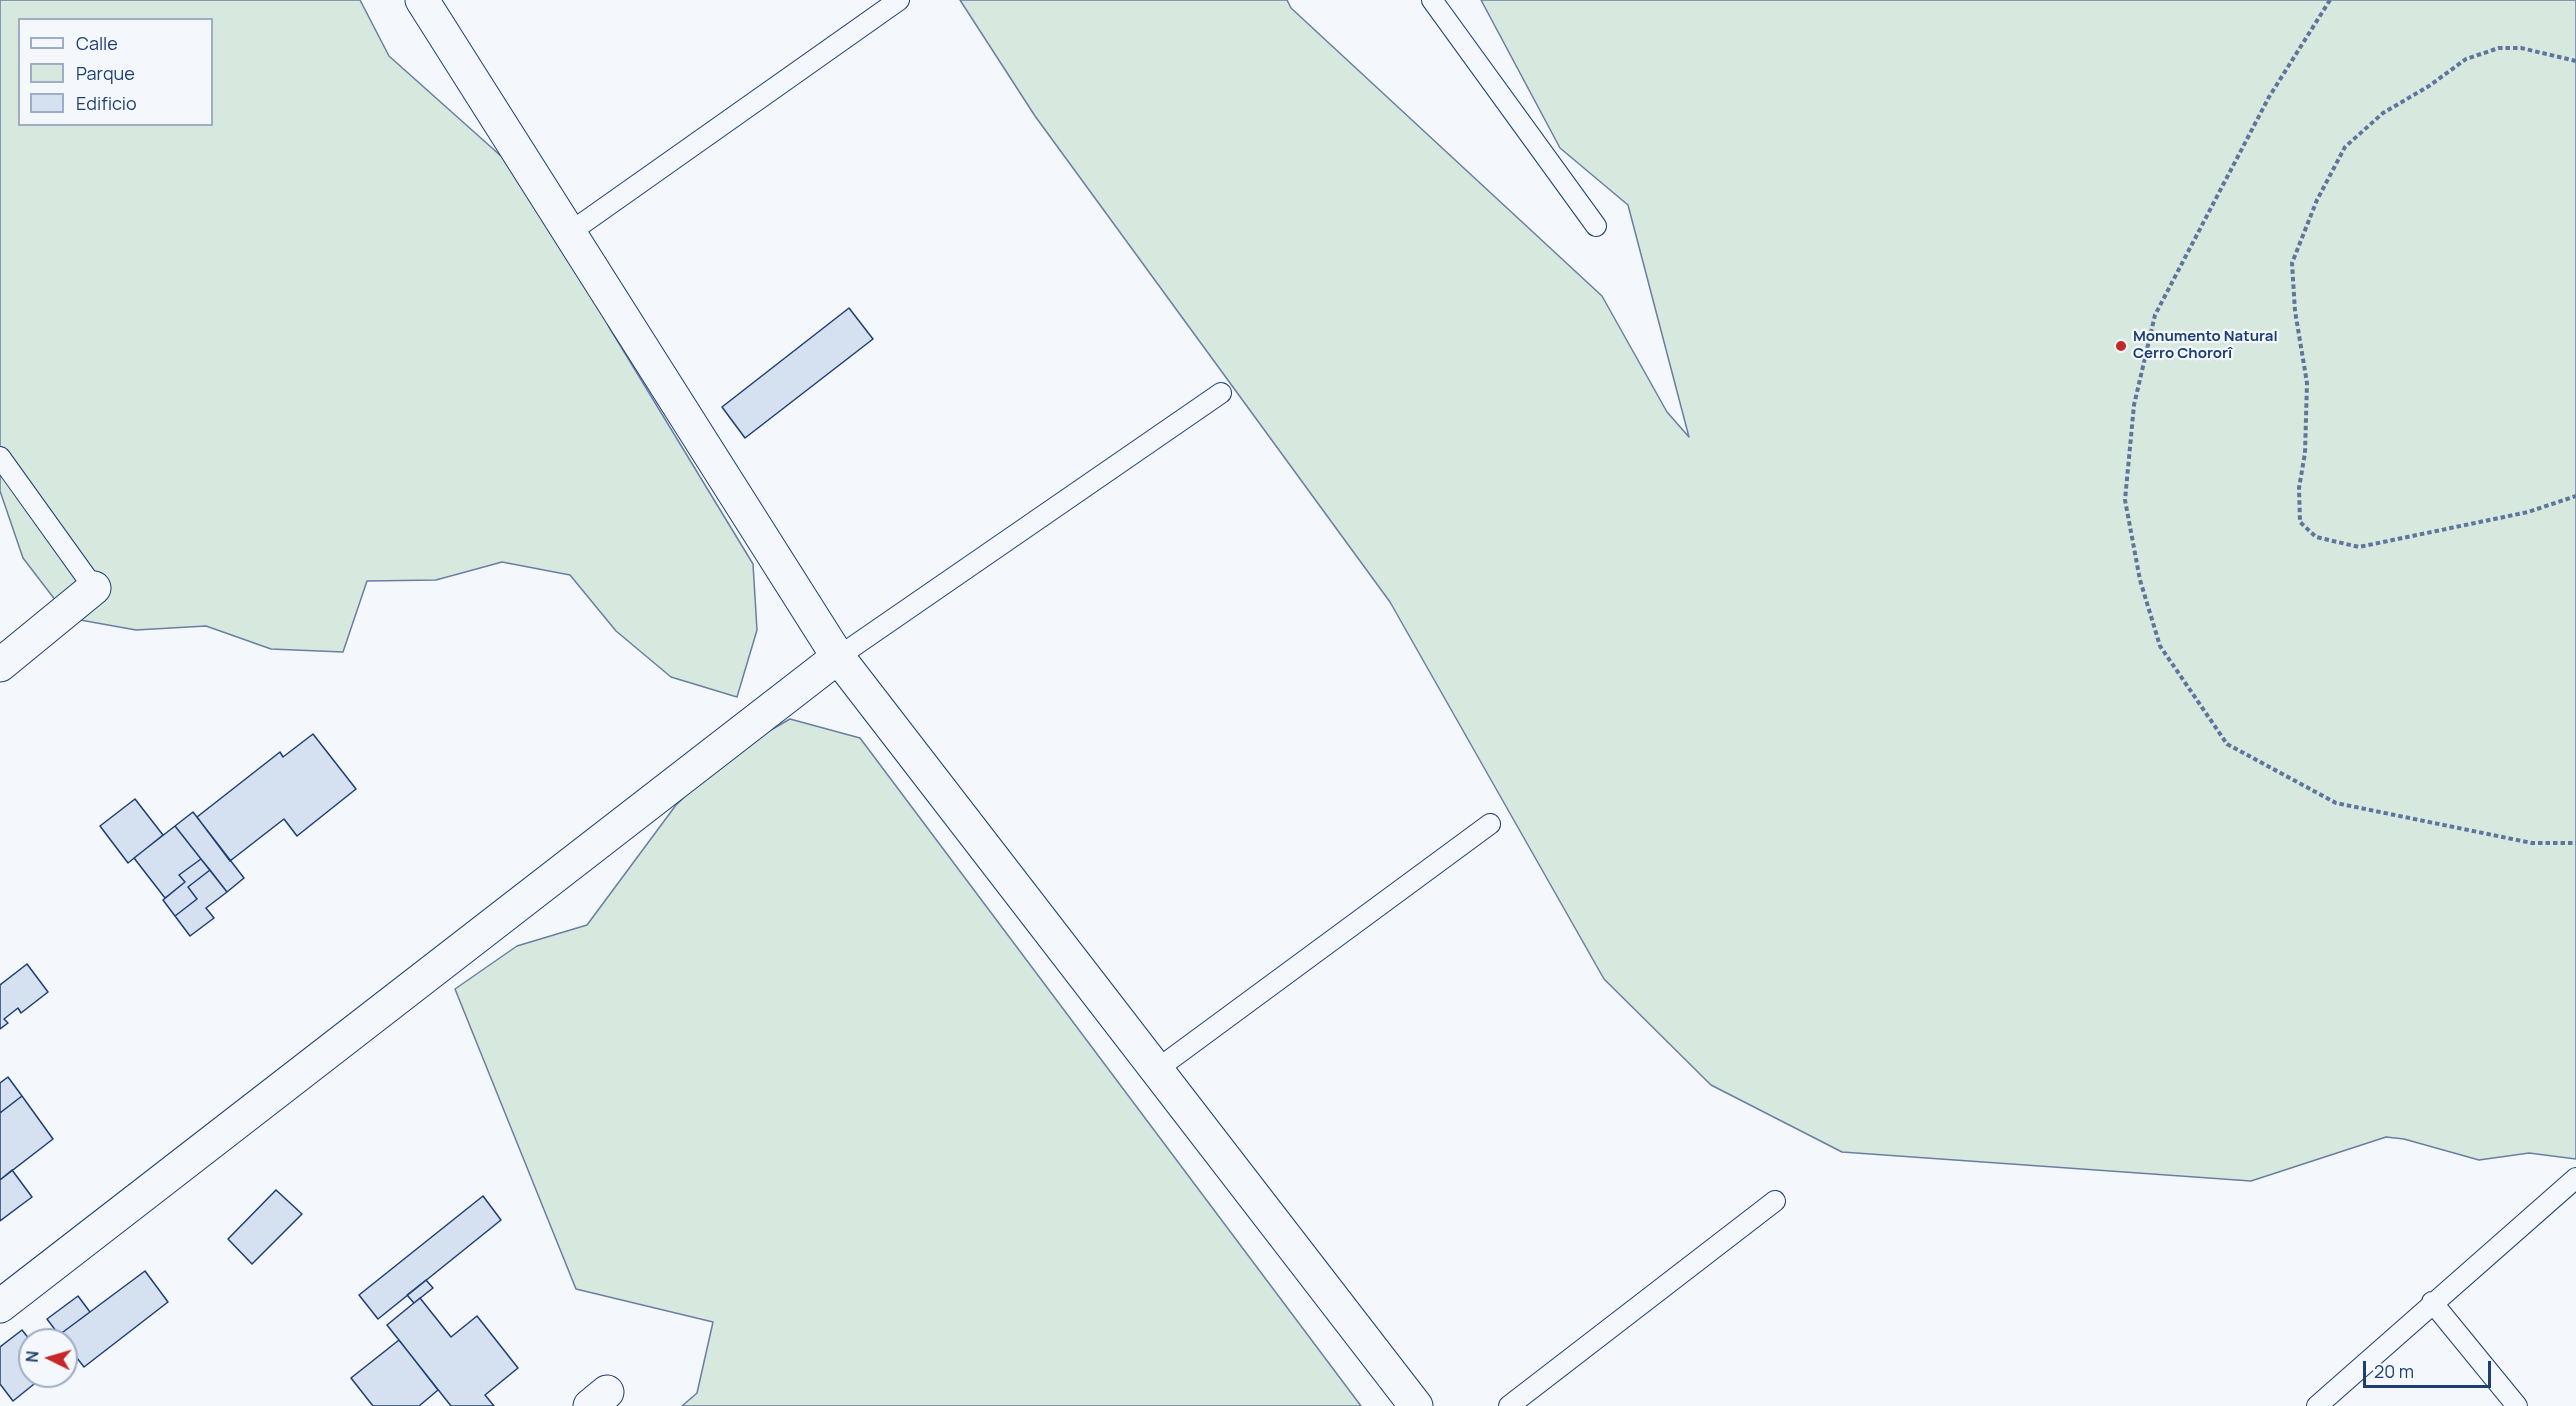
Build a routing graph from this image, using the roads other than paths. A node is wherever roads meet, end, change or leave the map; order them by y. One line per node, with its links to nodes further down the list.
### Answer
1 (422, 0): 5 (street)
2 (899, 0): 5 (lane)
3 (1432, 0): 4 (lane)
4 (1596, 226)
5 (569, 233): 9 (street)
6 (1221, 393): 9 (lane)
7 (0, 457): 8 (lane)
8 (94, 588): 10 (street)
9 (838, 657): 12 (street); 16 (street)
10 (0, 665)
11 (1490, 824): 12 (lane)
12 (1156, 1070): 17 (street)
13 (2576, 1178): 15 (lane)
14 (1775, 1201): 18 (lane)
15 (2432, 1302): 19 (lane); 20 (lane)
16 (0, 1306)
17 (1416, 1406)
18 (1509, 1406)
19 (2317, 1406)
20 (2517, 1406)

